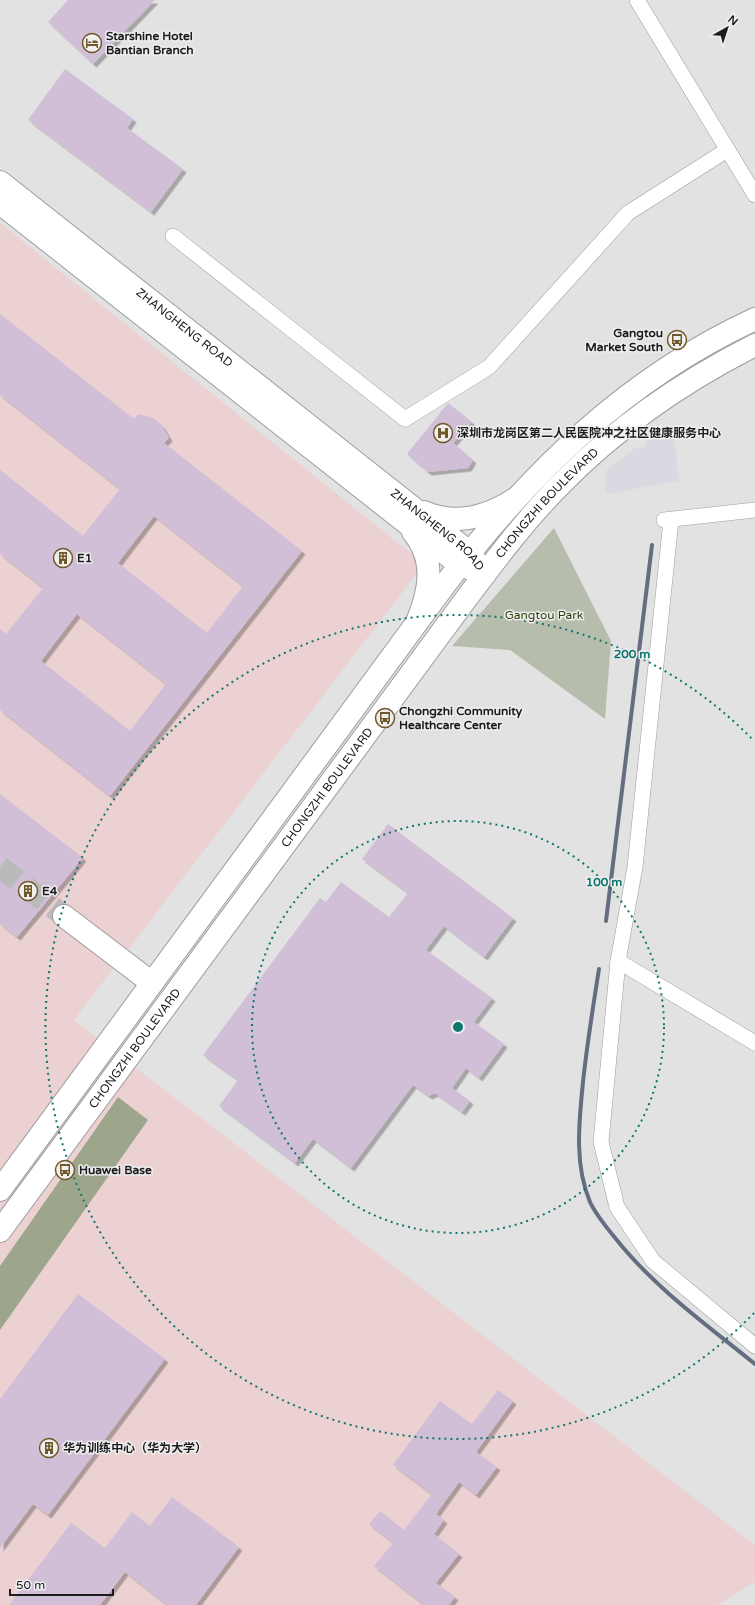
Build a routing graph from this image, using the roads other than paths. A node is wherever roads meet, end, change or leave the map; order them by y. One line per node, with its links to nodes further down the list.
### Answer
1 (637, 0): 2 (street)
2 (727, 150): 4 (street); 6 (street)
3 (0, 182): 11 (main road, ZHANGHENG ROAD)
4 (755, 196)
5 (0, 203): 11 (main road, ZHANGHENG ROAD)
6 (173, 236)
7 (755, 319): 9 (main road, CHONGZHI BOULEVARD)
8 (755, 345): 13 (main road, CHONGZHI BOULEVARD)
9 (515, 499): 11 (main road); 12 (main road, CHONGZHI BOULEVARD)
10 (755, 510): 16 (street)
11 (405, 511): 12 (main road, ZHANGHENG ROAD); 14 (main road)
12 (464, 558): 13 (main road, ZHANGHENG ROAD); 14 (main road, CHONGZHI BOULEVARD)
13 (485, 574): 20 (main road, CHONGZHI BOULEVARD)
14 (417, 622): 17 (main road, CHONGZHI BOULEVARD)
15 (64, 916): 17 (main road)
16 (618, 961): 18 (street); 21 (street)
17 (152, 983): 19 (main road, CHONGZHI BOULEVARD)
18 (755, 1043)
19 (0, 1190)
20 (0, 1231)
21 (755, 1346)

